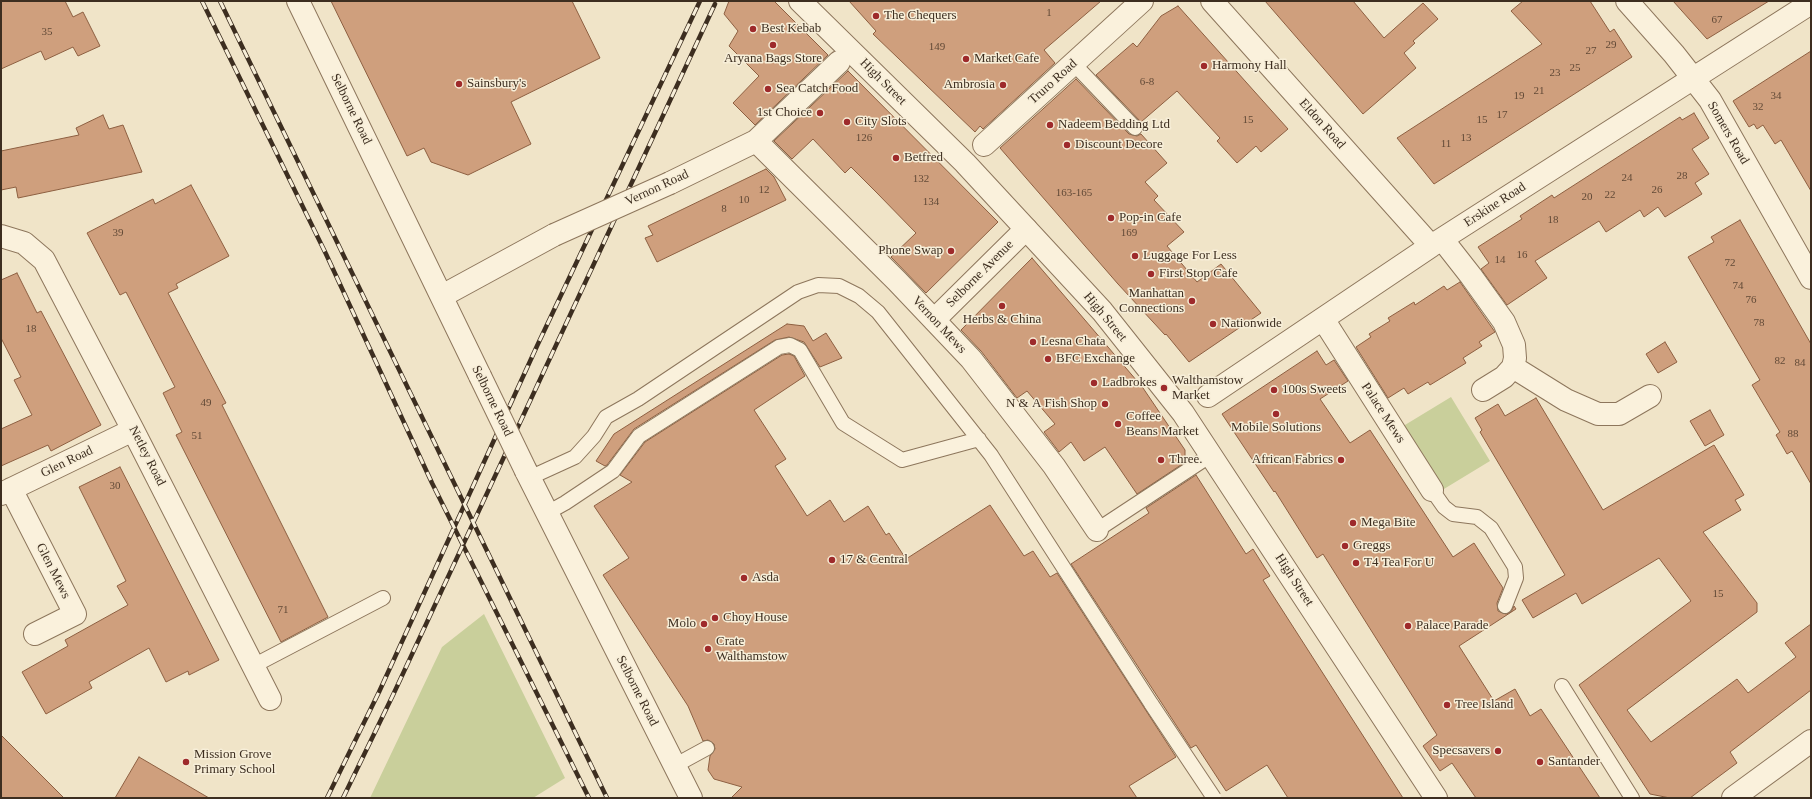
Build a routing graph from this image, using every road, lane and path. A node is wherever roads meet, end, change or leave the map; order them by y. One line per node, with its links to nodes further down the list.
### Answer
1 (298, 1): 17 (street, Selborne Road)
2 (800, 1): 7 (street, High Street)
3 (1142, 1): 8 (street, Truro Road)
4 (1212, 1): 15 (street, Eldon Road)
5 (1627, 1): 9 (street, Somers Road)
6 (1811, 3): 9 (street, Erskine Road)
7 (845, 56): 11 (street, Vernon Road); 12 (street, High Street)
8 (1073, 63): 10 (lane); 12 (street, Truro Road)
9 (1693, 78): 15 (street, Erskine Road); 16 (street, Somers Road)
10 (1135, 128)
11 (756, 141): 17 (street, Vernon Road, bridge); 19 (street, Vernon Mews)
12 (965, 163): 13 (street, High Street)
13 (1026, 229): 19 (street, Selborne Avenue); 23 (street, High Street)
14 (1, 236): 24 (street, Netley Road)
15 (1436, 243): 18 (street, Erskine Road); 20 (street, Eldon Road)
16 (1811, 278)
17 (442, 296): 27 (street, Selborne Road, bridge)
18 (1323, 319): 23 (street, Erskine Road); 29 (street, Palace Mews)
19 (934, 320): 31 (street, Vernon Mews)
20 (1513, 367): 21 (street); 22 (street)
21 (1484, 390)
22 (1650, 396)
23 (1183, 412): 26 (street, High Street)
24 (133, 430): 28 (street, Glen Road); 35 (street, Netley Road)
25 (979, 439): 27 (lane); 30 (lane); 42 (lane, bridge)
26 (1211, 455): 31 (lane); 43 (street, High Street)
27 (528, 474): 30 (street, Selborne Road)
28 (6, 492): 34 (street, Glen Mews)
29 (1438, 499): 33 (lane)
30 (547, 513): 40 (street, Selborne Road)
31 (1097, 530)
32 (383, 598): 35 (lane)
33 (1505, 606)
34 (36, 634)
35 (253, 666): 37 (street, Netley Road)
36 (1562, 686): 44 (lane)
37 (270, 699)
38 (1811, 741): 45 (street)
39 (707, 748): 40 (lane)
40 (674, 766): 41 (street, Selborne Road)
41 (692, 798)
42 (1214, 798)
43 (1436, 798)
44 (1632, 798)
45 (1733, 798)

